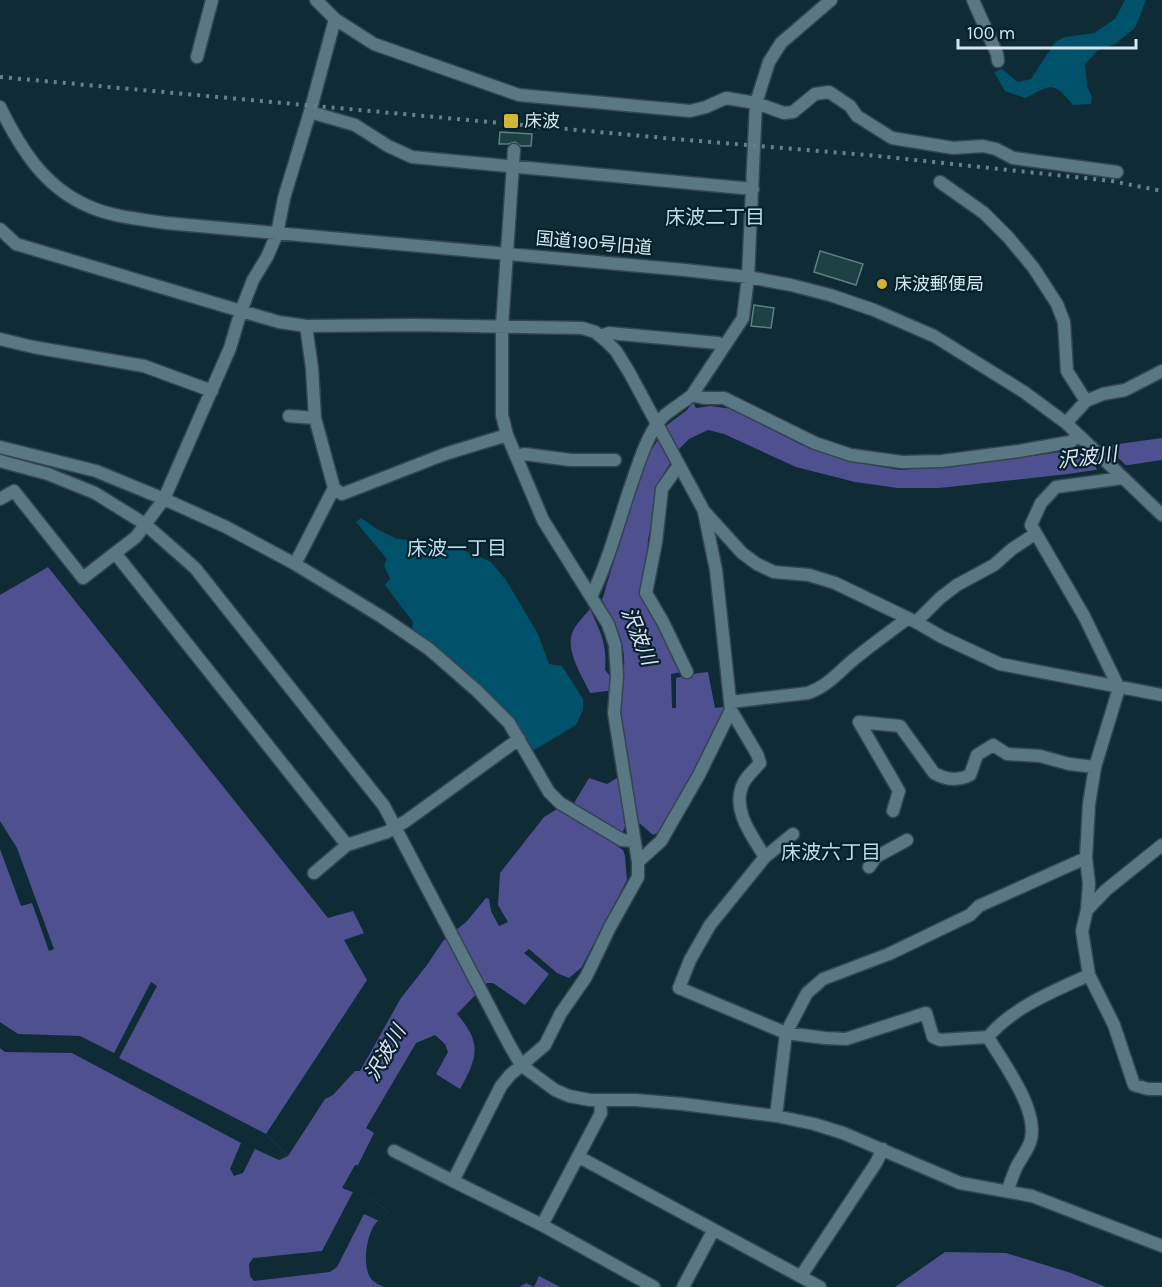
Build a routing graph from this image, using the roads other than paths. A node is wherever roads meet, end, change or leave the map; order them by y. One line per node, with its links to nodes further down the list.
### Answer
1 (212, 0): 6 (street)
2 (316, 0): 5 (street)
3 (831, 0): 8 (street)
4 (973, 0): 7 (street)
5 (335, 19): 8 (street); 10 (street)
6 (197, 57)
7 (998, 61)
8 (756, 103): 13 (street); 15 (street)
9 (0, 107): 17 (street, 国道190号旧道)
10 (310, 112): 12 (street); 17 (street)
11 (514, 150): 12 (street)
12 (513, 166): 15 (street); 18 (street)
13 (1117, 172)
14 (940, 182): 29 (street)
15 (753, 189): 19 (street)
16 (0, 230): 20 (street)
17 (278, 234): 18 (street, 国道190号旧道); 20 (street)
18 (506, 254): 19 (street, 国道190号旧道); 22 (street)
19 (748, 277): 25 (street); 32 (street, 国道190号旧道)
20 (241, 311): 21 (street); 27 (street)
21 (306, 326): 22 (street); 31 (street)
22 (502, 326): 23 (street); 34 (street)
23 (600, 336): 25 (street); 33 (street)
24 (0, 339): 27 (street)
25 (723, 346): 28 (street)
26 (1162, 371): 29 (street)
27 (212, 391): 44 (street)
28 (698, 396): 33 (street); 35 (street)
29 (1086, 401): 32 (street)
30 (289, 416): 31 (street)
31 (315, 418): 42 (street)
32 (1066, 423): 35 (street, 国道190号旧道)
33 (658, 426): 40 (street); 51 (street)
34 (507, 435): 37 (street); 42 (street)
35 (1079, 436): 41 (street, 国道190号旧道)
36 (0, 447): 44 (street)
37 (516, 456): 38 (street); 51 (street)
38 (615, 460)
39 (0, 461): 47 (street)
40 (678, 463): 45 (street); 53 (street)
41 (1120, 475): 46 (street, 国道190号旧道); 48 (street)
42 (334, 489): 50 (street)
43 (0, 499): 49 (street)
44 (164, 499): 47 (street); 50 (street)
45 (704, 511): 52 (street); 56 (street)
46 (1162, 515)
47 (144, 524): 49 (street); 60 (street)
48 (1035, 534): 52 (street); 54 (street)
49 (115, 553): 64 (street)
50 (295, 564): 57 (street)
51 (591, 597): 62 (street)
52 (912, 620): 54 (street); 56 (street)
53 (687, 672)
54 (1119, 688): 55 (street); 58 (street)
55 (1162, 695)
56 (730, 706): 66 (street); 68 (street)
57 (519, 739): 60 (street); 62 (street)
58 (1095, 767): 59 (street); 67 (street)
59 (893, 811)
60 (397, 826): 64 (street); 75 (street)
61 (793, 834): 66 (street)
62 (628, 840): 68 (street)
63 (907, 840): 69 (street)
64 (347, 845): 70 (street)
65 (1162, 845): 71 (street)
66 (765, 857): 73 (street)
67 (1086, 858): 71 (street); 73 (street)
68 (638, 862): 75 (street)
69 (868, 867)
70 (314, 873)
71 (1087, 910): 72 (street)
72 (1089, 975): 74 (street); 76 (street)
73 (786, 1033): 74 (street); 78 (street)
74 (988, 1037): 83 (street)
75 (521, 1065): 77 (street); 82 (street)
76 (1162, 1089)
77 (600, 1101): 78 (street); 81 (street)
78 (776, 1116): 79 (street)
79 (883, 1149): 83 (street); 87 (street)
80 (394, 1151): 82 (street)
81 (579, 1157): 84 (street); 85 (street)
82 (453, 1181): 84 (street)
83 (1008, 1190): 86 (street)
84 (542, 1225): 88 (street)
85 (713, 1230): 87 (street); 89 (street)
86 (1162, 1246)
87 (801, 1276): 90 (street)
88 (654, 1287)
89 (683, 1287)
90 (820, 1287)

